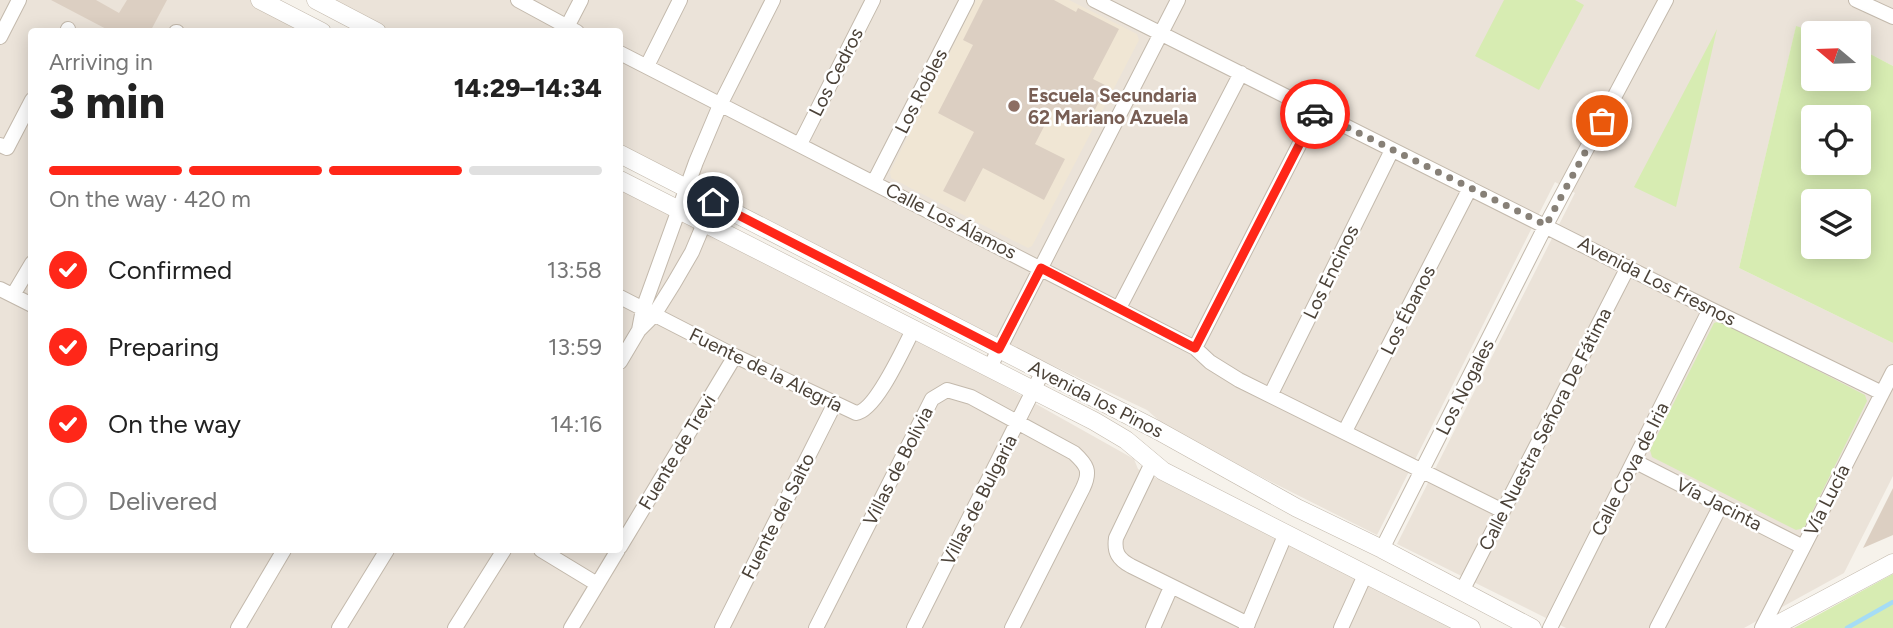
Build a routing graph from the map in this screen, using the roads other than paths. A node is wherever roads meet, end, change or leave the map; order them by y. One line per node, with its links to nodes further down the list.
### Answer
1 (19, 0): 21 (street)
2 (260, 0): 14 (street)
3 (316, 0): 17 (street)
4 (518, 0): 18 (street)
5 (581, 0): 19 (street)
6 (680, 0): 23 (street)
7 (773, 0): 25 (street)
8 (873, 0): 28 (street, Los Cedros)
9 (967, 0): 33 (street, Los Robles)
10 (1094, 0): 20 (street, Avenida Los Fresnos)
11 (1178, 0): 20 (street)
12 (1666, 0): 39 (street, Los Nogales)
13 (1856, 0): 15 (street)
14 (287, 6): 16 (street)
15 (1893, 17)
16 (317, 28)
17 (369, 28)
18 (570, 28)
19 (572, 28)
20 (1161, 33): 24 (street, Avenida Los Fresnos); 42 (street)
21 (0, 37)
22 (623, 54): 23 (street, Calle Los Álamos)
23 (647, 66): 25 (street, Calle Los Álamos)
24 (1241, 73): 27 (street, Avenida Los Fresnos); 46 (street)
25 (720, 105): 28 (street, Calle Los Álamos); 34 (street)
26 (28, 106): 29 (street)
27 (1316, 112): 30 (street, Avenida Los Fresnos); 50 (street)
28 (800, 144): 33 (street, Calle Los Álamos)
29 (3, 147)
30 (1392, 150): 35 (street, Avenida Los Fresnos); 59 (street, Los Encinos)
31 (623, 156): 34 (street, Avenida los Pinos)
32 (623, 182): 37 (street, Avenida los Pinos)
33 (874, 182): 42 (street, Calle Los Álamos)
34 (686, 187): 36 (street, Avenida los Pinos); 37 (street)
35 (1470, 188): 39 (street, Avenida Los Fresnos); 62 (street, Los Ébanos)
36 (713, 202): 38 (street); 51 (street, Avenida los Pinos)
37 (678, 209): 38 (street, Avenida los Pinos); 48 (street)
38 (704, 222): 48 (street); 49 (street, Avenida los Pinos)
39 (1546, 225): 41 (street, Avenida Los Fresnos); 65 (street, Los Nogales)
40 (28, 267): 43 (street)
41 (1628, 267): 47 (street, Avenida Los Fresnos); 68 (street, Calle Nuestra Señora De Fátima)
42 (1041, 268): 46 (street, Calle Los Álamos); 51 (street)
43 (6, 292): 45 (street)
44 (623, 299): 48 (street, Fuente de la Alegría)
45 (28, 303)
46 (1119, 308): 50 (street, Calle Los Álamos)
47 (1710, 309): 58 (street, Avenida Los Fresnos); 63 (street, Calle Cova de Iria)
48 (649, 312): 52 (street, Fuente de la Alegría); 53 (street)
49 (914, 328): 54 (street, Avenida los Pinos); 60 (street, Fuente de la Alegría)
50 (1195, 348): 59 (street, Calle Los Álamos)
51 (999, 349): 54 (street); 55 (street, Avenida los Pinos)
52 (735, 356): 60 (street, Fuente de la Alegría); 70 (street, Fuente de Trevi)
53 (623, 357)
54 (990, 367): 57 (street, Avenida los Pinos)
55 (1043, 371): 57 (street, Villas de Bulgaria); 67 (street, Avenida los Pinos)
56 (1893, 372): 58 (street, Vía Lucía)
57 (1035, 390): 61 (street, Villas de Bulgaria); 64 (street, Avenida los Pinos)
58 (1882, 393): 71 (street, Vía Lucía)
59 (1271, 394): 62 (street, Calle Los Álamos)
60 (834, 405): 88 (street, Fuente del Salto)
61 (1018, 422): 89 (street, Villas de Bolivia); 90 (street, Villas de Bulgaria); 91 (street, Villas de Bolivia)
62 (1345, 431): 65 (street, Calle Los Álamos)
63 (1634, 461): 66 (street, Vía Jacinta); 96 (street, Calle Cova de Iria)
64 (1152, 463): 69 (street, Avenida los Pinos); 81 (street)
65 (1423, 470): 68 (street, Calle Los Álamos); 72 (street, Los Nogales)
66 (1721, 505): 71 (street, Vía Jacinta); 97 (street)
67 (1297, 508): 69 (street); 72 (street, Avenida los Pinos)
68 (1503, 511): 82 (street, Calle Nuestra Señora De Fátima)
69 (1286, 533): 79 (street, Avenida los Pinos); 83 (street)
70 (623, 541)
71 (1803, 547): 98 (street, Vía Lucía)
72 (1382, 550): 82 (street, Avenida los Pinos)
73 (282, 553): 84 (street)
74 (385, 553): 85 (street)
75 (502, 553): 86 (street)
76 (546, 553): 80 (street)
77 (616, 553): 80 (street, Fuente de Trevi)
78 (1893, 563): 99 (street)
79 (1365, 575): 93 (street); 94 (street, Avenida los Pinos)
80 (597, 584): 87 (street, Fuente de Trevi)
81 (1171, 587): 83 (street); 92 (street)
82 (1462, 592): 95 (street, Avenida los Pinos)
83 (1247, 626)
84 (238, 628)
85 (339, 628)
86 (455, 628)
87 (570, 628)
88 (722, 628)
89 (816, 628)
90 (914, 628)
91 (1012, 628)
92 (1153, 628)
93 (1341, 628)
94 (1471, 628)
95 (1532, 628)
96 (1550, 628)
97 (1657, 628)
98 (1762, 628)
99 (1771, 628)

